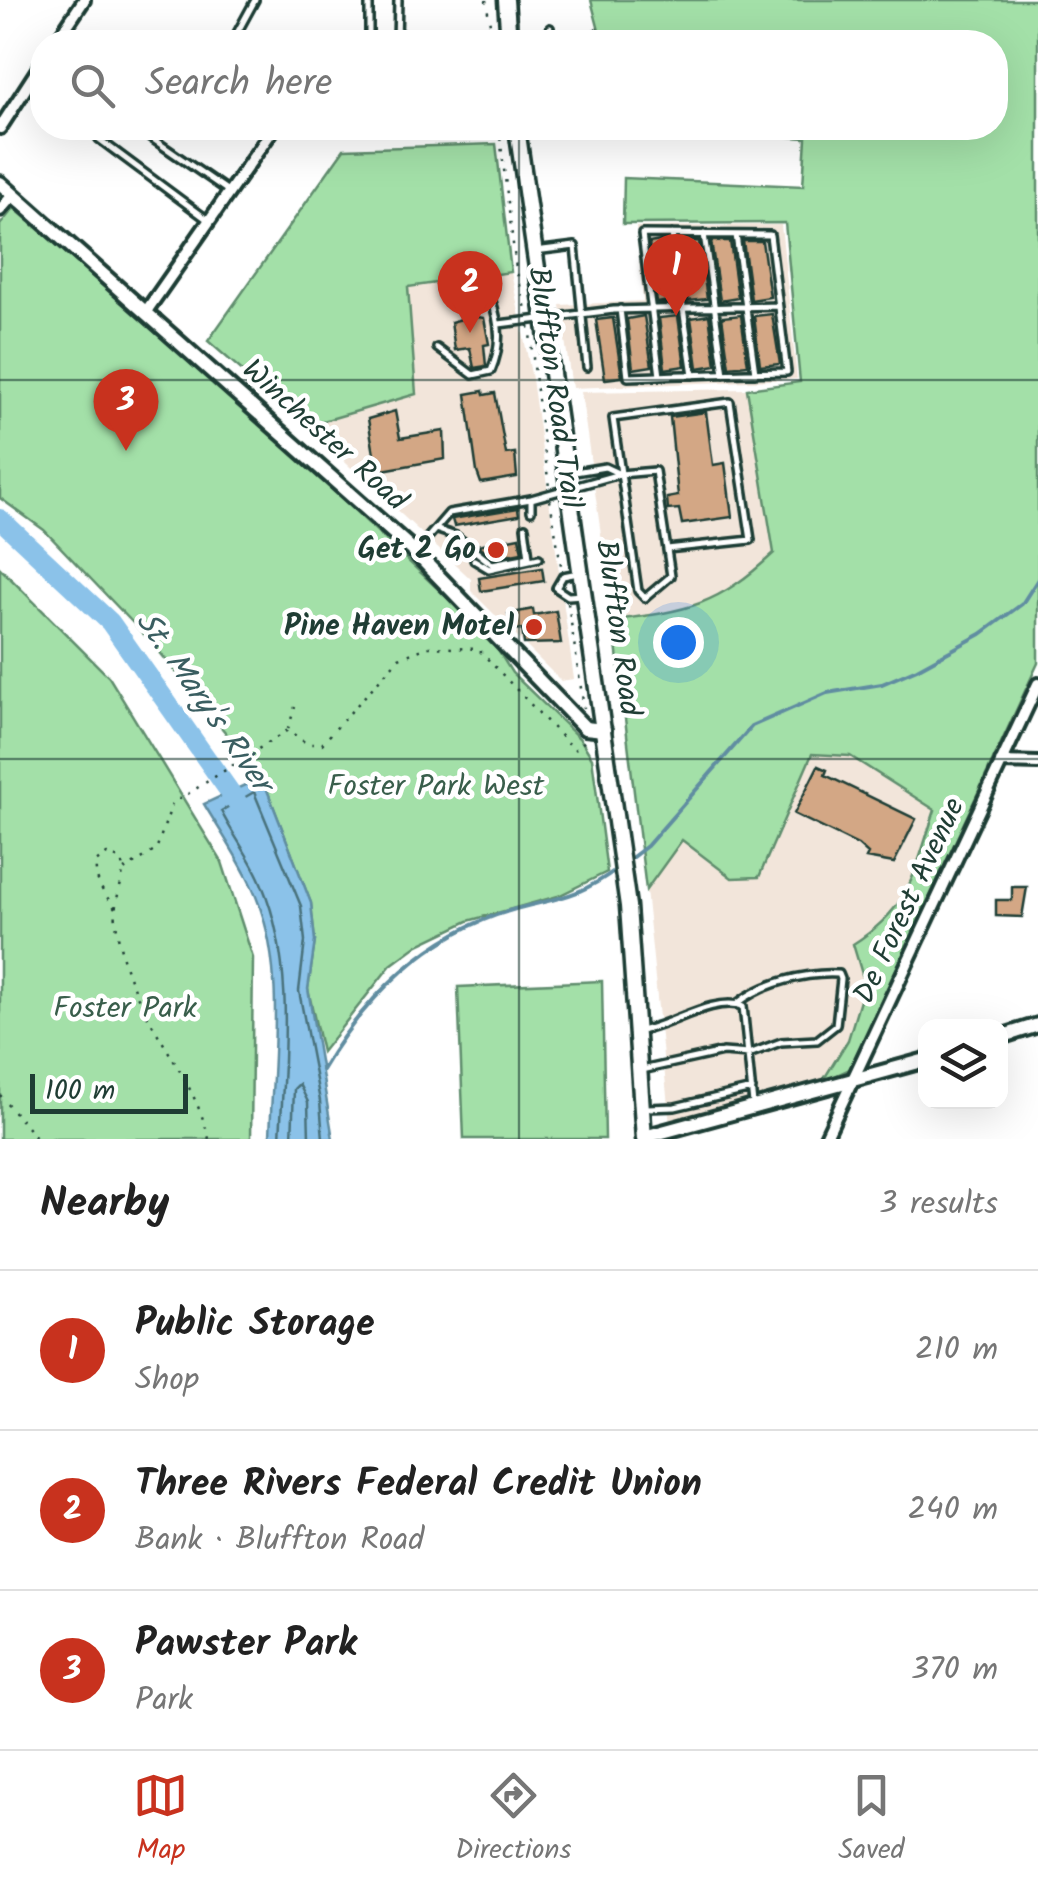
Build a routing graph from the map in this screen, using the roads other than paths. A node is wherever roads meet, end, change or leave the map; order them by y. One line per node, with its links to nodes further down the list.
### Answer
1 (84, 0): 6 (street)
2 (255, 0): 7 (lane)
3 (369, 0): 8 (lane)
4 (398, 0): 9 (lane)
5 (506, 0): 10 (main road)
6 (64, 30)
7 (239, 30)
8 (369, 30)
9 (398, 30)
10 (508, 30)
11 (30, 82): 12 (street)
12 (0, 128)
13 (99, 140): 21 (lane)
14 (154, 140): 18 (lane)
15 (265, 140): 18 (street)
16 (519, 140): 25 (main road, Bluffton Road)
17 (0, 183): 19 (street, Winchester Road)
18 (228, 191): 21 (street)
19 (13, 194): 20 (street); 33 (street, Winchester Road)
20 (0, 210)
21 (208, 220): 33 (street)
22 (672, 234): 23 (lane); 29 (lane); 32 (lane)
23 (704, 234): 24 (lane); 30 (lane)
24 (736, 234): 27 (lane); 28 (lane)
25 (534, 251): 34 (lane); 35 (main road, Bluffton Road)
26 (491, 298): 36 (lane)
27 (778, 306): 28 (lane); 39 (lane)
28 (747, 307): 30 (lane); 39 (lane)
29 (682, 308): 30 (lane); 32 (lane); 41 (lane)
30 (715, 308): 40 (lane)
31 (620, 309): 32 (lane); 34 (lane); 42 (lane)
32 (651, 309): 42 (lane)
33 (147, 310): 50 (street, Winchester Road)
34 (583, 313): 35 (lane); 38 (lane)
35 (544, 316): 36 (lane); 44 (main road, Bluffton Road)
36 (499, 324): 37 (lane)
37 (438, 348)
38 (588, 367)
39 (755, 373): 40 (lane)
40 (724, 374): 41 (lane)
41 (694, 375): 42 (lane)
42 (660, 376)
43 (620, 474): 44 (lane); 44 (lane); 49 (lane); 49 (lane); 49 (lane)
44 (568, 481): 45 (lane); 53 (main road, Bluffton Road)
45 (531, 499): 46 (lane); 48 (lane)
46 (531, 511)
47 (525, 527): 48 (lane)
48 (434, 529): 50 (lane)
49 (667, 549)
50 (415, 552): 56 (street, Winchester Road)
51 (539, 558): 52 (lane)
52 (474, 560)
53 (581, 572): 54 (main road, Bluffton Road); 54 (lane)
54 (576, 595): 56 (main road, Bluffton Road)
55 (1038, 684): 57 (street, De Forest Avenue)
56 (604, 730): 61 (main road, Bluffton Road)
57 (1001, 762): 58 (street); 66 (street, De Forest Avenue)
58 (1038, 762)
59 (738, 1003): 61 (lane); 63 (lane); 63 (lane)
60 (1038, 1025): 62 (street)
61 (639, 1031): 65 (main road, Bluffton Road)
62 (1008, 1035)
63 (750, 1054): 65 (lane); 67 (lane)
64 (918, 1062): 66 (street)
65 (642, 1070): 69 (main road, Bluffton Road)
66 (856, 1078): 68 (street); 71 (street, De Forest Avenue)
67 (752, 1089): 68 (lane); 69 (lane)
68 (753, 1107): 70 (street)
69 (643, 1108): 70 (main road, Bluffton Road)
70 (644, 1138)
71 (825, 1139)

